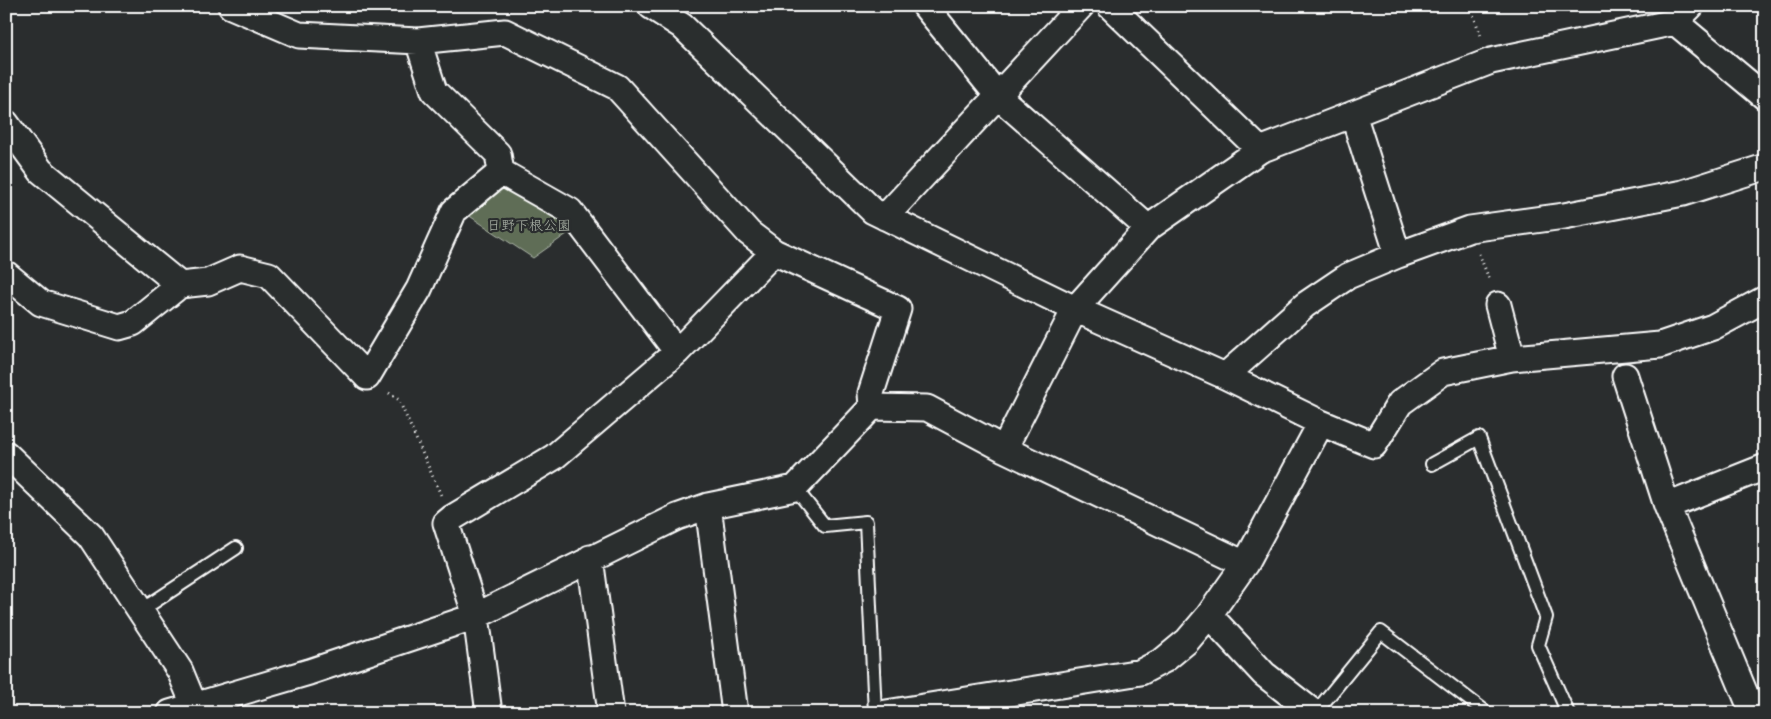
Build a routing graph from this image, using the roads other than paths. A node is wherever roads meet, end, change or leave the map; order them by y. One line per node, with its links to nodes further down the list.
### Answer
1 (230, 6): 7 (street)
2 (652, 6): 15 (street)
3 (925, 6): 8 (street)
4 (1081, 6): 8 (street)
5 (1110, 6): 12 (street)
6 (1683, 14): 9 (street); 10 (street)
7 (418, 41): 14 (street); 17 (street)
8 (998, 96): 15 (street); 16 (street)
9 (1765, 96)
10 (1353, 114): 12 (street); 18 (street)
11 (6, 123): 20 (street)
12 (1260, 150): 16 (street)
13 (1765, 166): 18 (street)
14 (501, 172): 20 (street); 24 (street)
15 (885, 217): 23 (street)
16 (1148, 228): 23 (street)
17 (774, 252): 24 (street); 28 (street)
18 (1398, 255): 26 (street)
19 (6, 274): 20 (street)
20 (180, 285)
21 (1495, 295): 25 (street)
22 (1765, 299): 25 (street)
23 (1075, 309): 26 (street); 30 (street)
24 (677, 352): 42 (street)
25 (1512, 358): 29 (street)
26 (1225, 376): 29 (street)
27 (1625, 376): 36 (street)
28 (872, 407): 30 (street); 34 (street)
29 (1321, 423): 39 (street)
30 (1004, 449): 39 (street)
31 (6, 454): 40 (street)
32 (1432, 464): 52 (lane)
33 (1765, 466): 36 (street)
34 (795, 488): 35 (street); 48 (lane)
35 (708, 506): 38 (street); 47 (street)
36 (1667, 506): 53 (street)
37 (236, 548): 40 (lane)
38 (590, 558): 42 (street); 46 (street)
39 (1245, 564): 41 (street)
40 (140, 611): 43 (street)
41 (1209, 615): 49 (street); 50 (street)
42 (476, 616): 43 (street); 45 (street)
43 (203, 707): 44 (street)
44 (170, 713)
45 (489, 713)
46 (611, 713)
47 (735, 713)
48 (875, 713)
49 (886, 713)
50 (1314, 713): 51 (lane)
51 (1487, 713)
52 (1568, 713)
53 (1753, 713)

